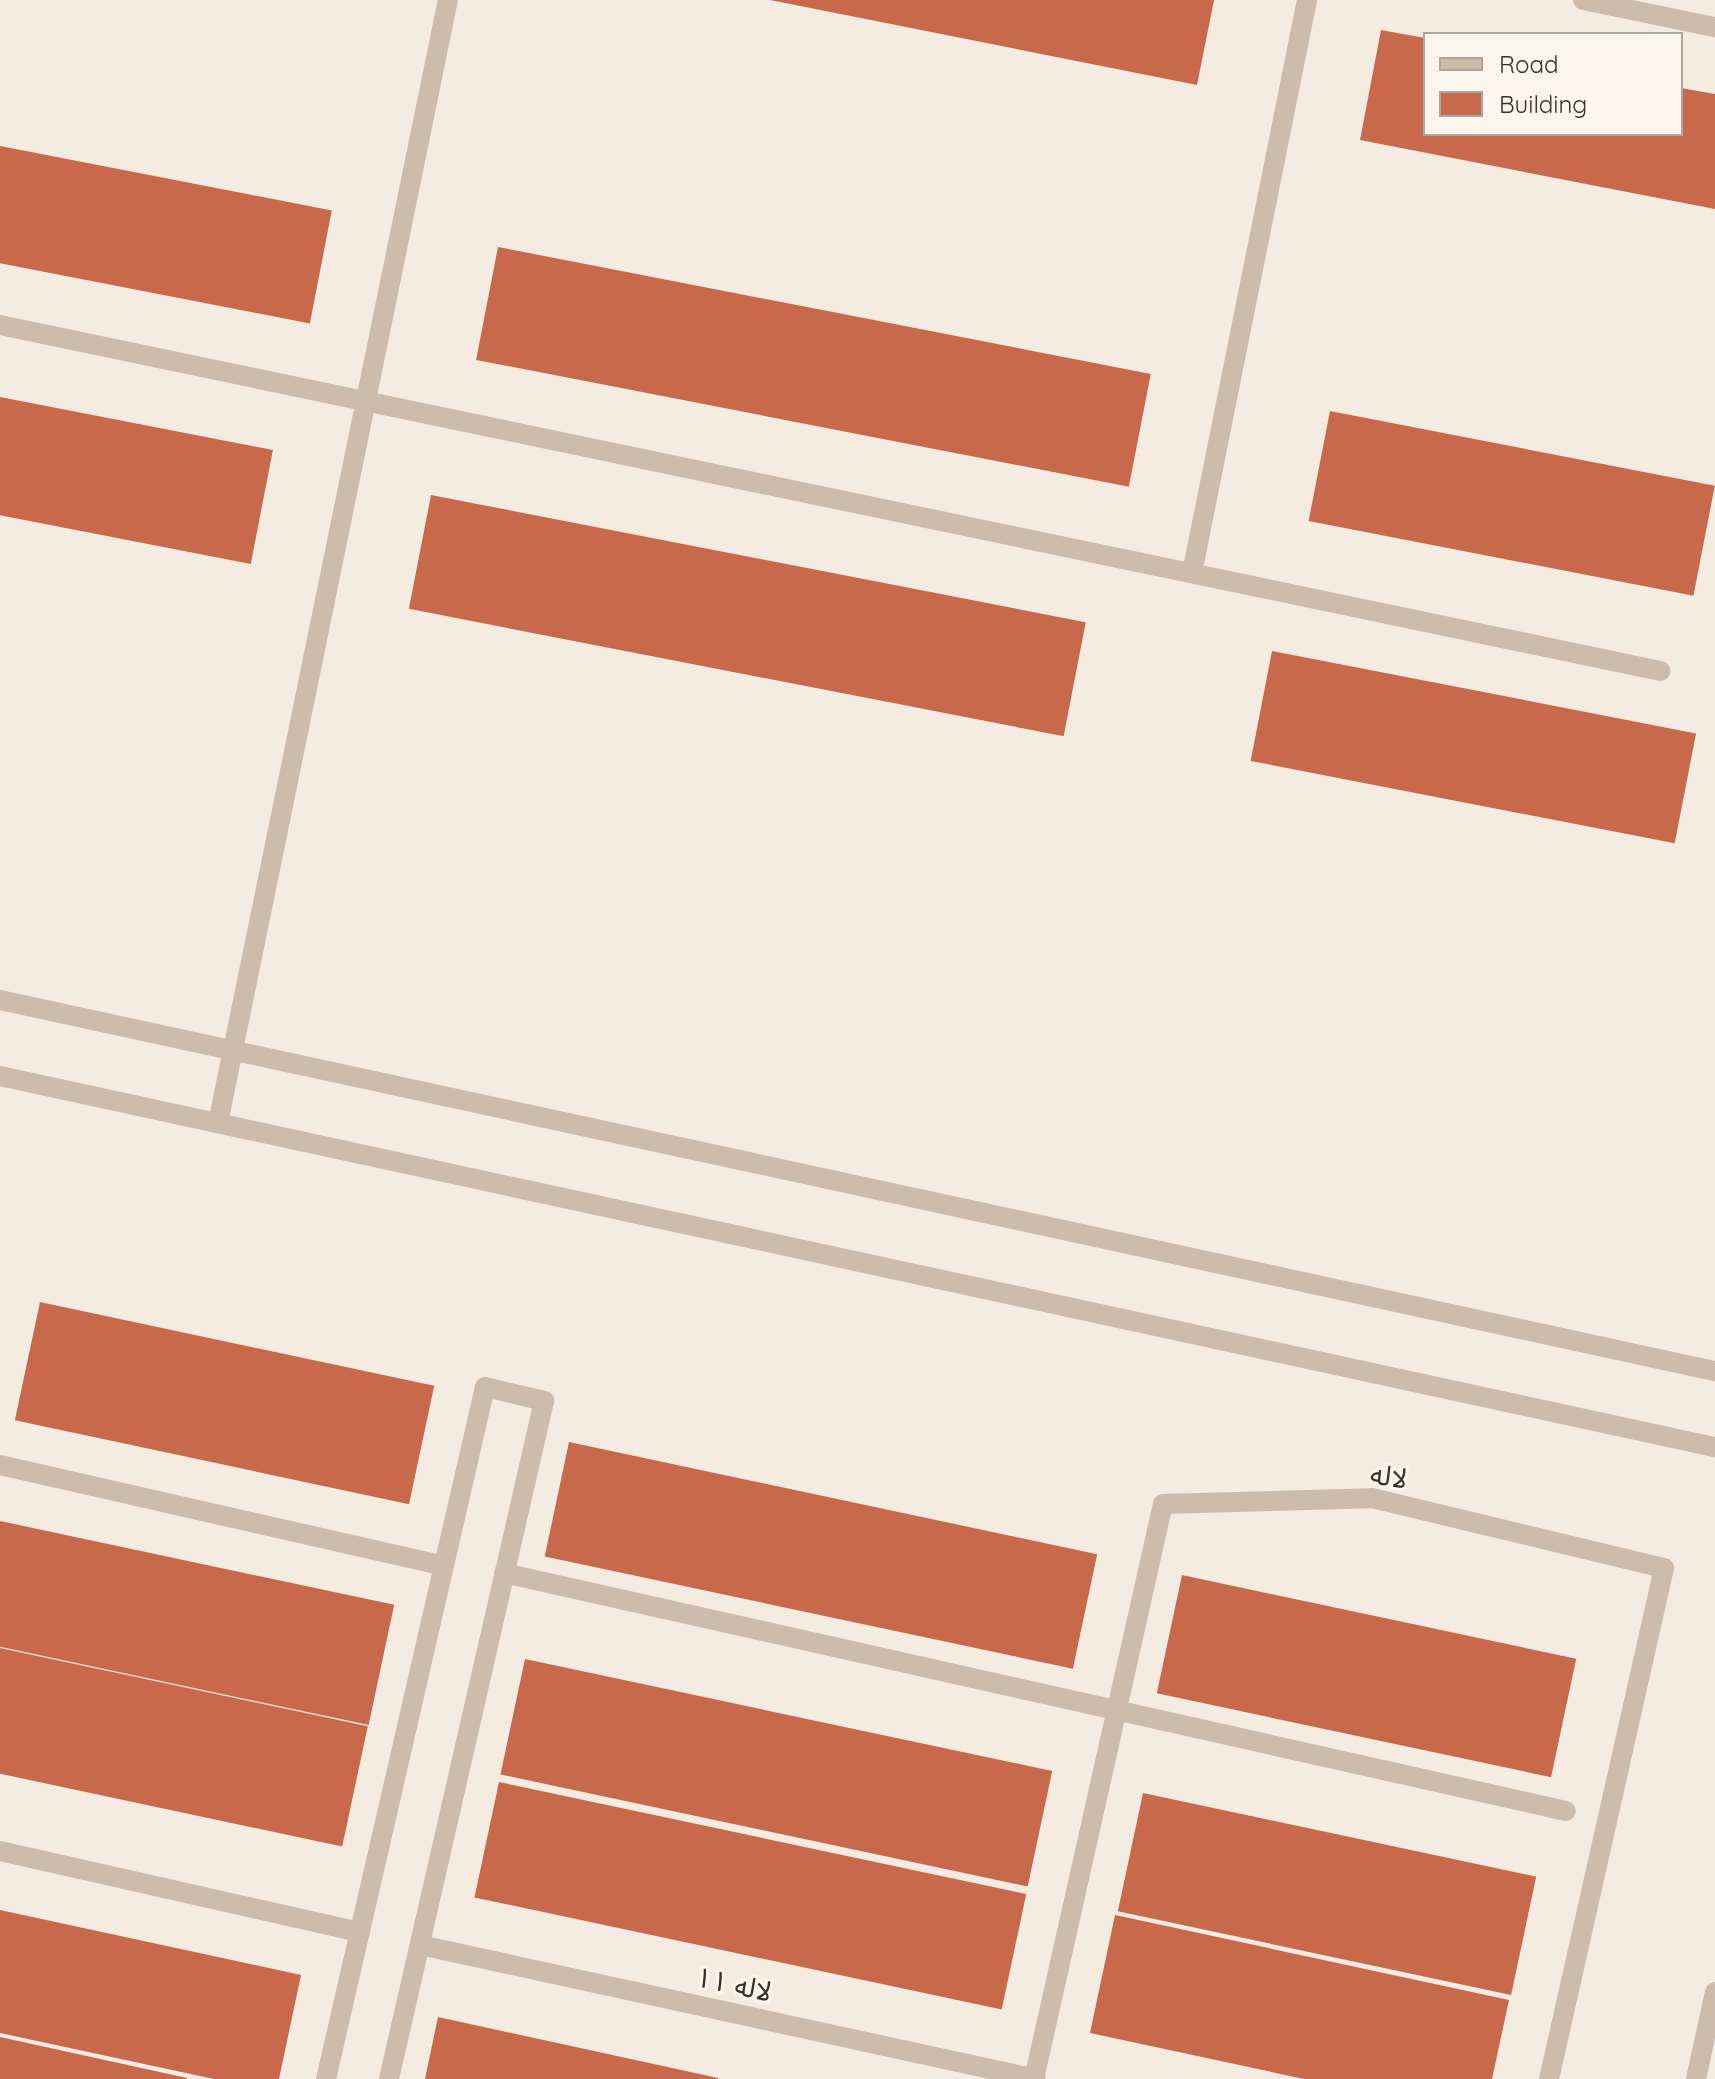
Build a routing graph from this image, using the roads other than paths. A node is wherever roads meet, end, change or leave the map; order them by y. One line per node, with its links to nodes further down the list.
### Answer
1 (448, 0): 6 (street)
2 (1307, 0): 7 (street)
3 (1583, 0): 4 (street)
4 (1715, 27)
5 (0, 325): 6 (street)
6 (366, 401): 7 (street); 10 (street)
7 (1192, 573): 8 (street)
8 (1660, 671)
9 (0, 1000): 10 (street)
10 (232, 1050): 12 (street); 13 (street)
11 (0, 1076): 12 (street)
12 (218, 1123): 14 (street)
13 (1715, 1371)
14 (1715, 1447)
15 (0, 1465): 16 (street)
16 (443, 1566): 17 (street); 21 (street)
17 (504, 1573): 18 (street); 22 (street)
18 (1117, 1712): 19 (street); 26 (street, لاله); 27 (street, لاله)
19 (1566, 1811)
20 (0, 1851): 21 (street)
21 (360, 1932): 24 (street)
22 (420, 1945): 25 (street); 26 (street, لاله ۱۱)
23 (1715, 1992): 28 (street)
24 (326, 2079)
25 (389, 2079)
26 (1035, 2079)
27 (1549, 2079)
28 (1696, 2079)

